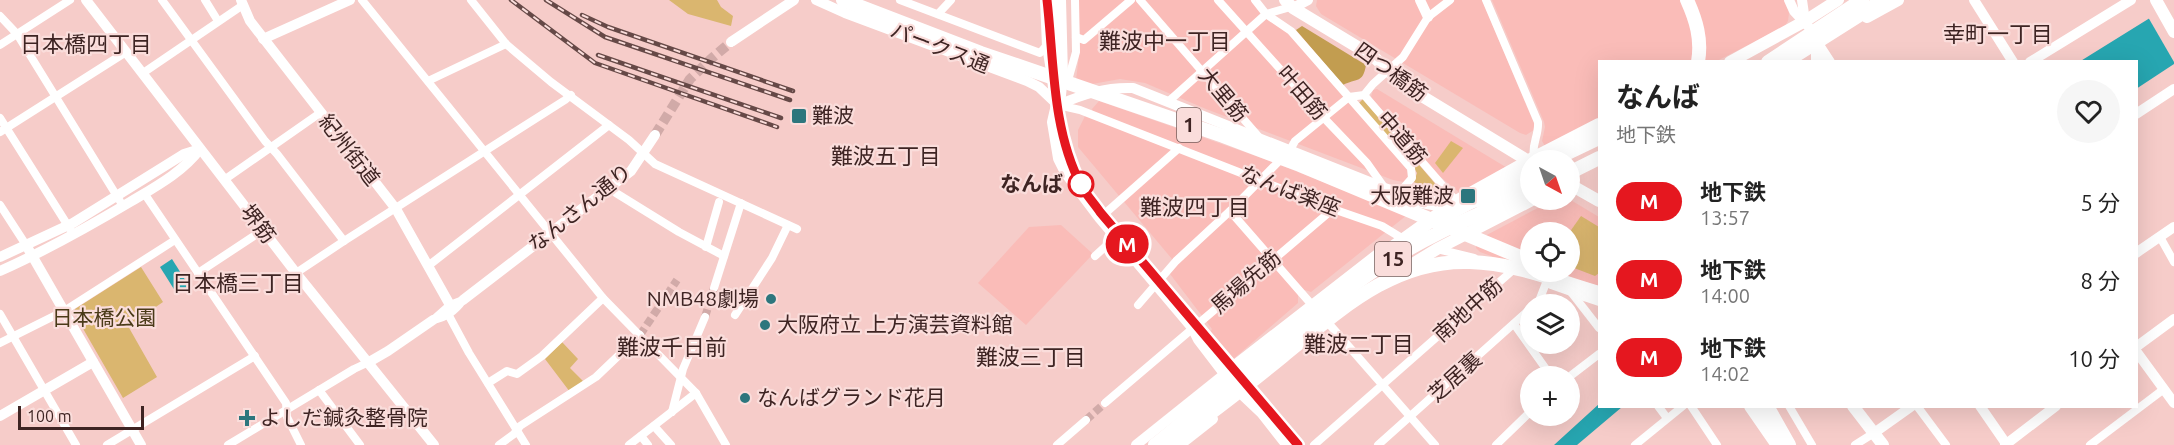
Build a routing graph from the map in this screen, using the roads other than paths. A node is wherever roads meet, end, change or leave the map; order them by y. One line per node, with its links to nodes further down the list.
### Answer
1 (70, 0): 44 (street)
2 (86, 0): 53 (street, 堺筋)
3 (162, 0): 46 (street)
4 (205, 0): 40 (street)
5 (350, 0): 47 (street)
6 (362, 0): 66 (street)
7 (471, 0): 50 (street)
8 (794, 0): 49 (street)
9 (816, 0): 73 (street, パークス通)
10 (843, 0): 99 (highway, 1)
11 (900, 0): 36 (street)
12 (950, 0): 36 (street)
13 (1044, 0): 52 (street)
14 (1059, 0): 73 (highway)
15 (1075, 0): 45 (street)
16 (1131, 0): 45 (street)
17 (1140, 0): 63 (street, 大里筋)
18 (1218, 0): 42 (street, 叶田筋)
19 (1256, 0): 37 (street)
20 (1308, 0): 34 (street)
21 (1420, 0): 39 (street)
22 (1450, 0): 39 (street)
23 (1486, 0): 90 (street)
24 (1687, 0): 54 (highway)
25 (1789, 0): 41 (street)
26 (1802, 0): 41 (street)
27 (1838, 0): 41 (main road)
28 (1862, 0): 56 (highway)
29 (1884, 0): 48 (highway); 58 (highway)
30 (1898, 0): 48 (main road)
31 (1974, 0): 61 (street)
32 (2131, 0): 62 (street)
33 (242, 3): 40 (street); 47 (street, 紀州街道)
34 (1292, 3): 37 (street); 64 (main road, 四つ橋筋)
35 (2158, 5): 43 (main road)
36 (938, 14): 52 (street)
37 (1266, 14): 42 (street); 71 (street, 中道筋)
38 (0, 16): 44 (street)
39 (1428, 17): 64 (street)
40 (218, 21): 46 (street)
41 (1805, 21): 48 (street); 55 (main road)
42 (1247, 30): 63 (street); 77 (street, 叶田筋)
43 (2174, 32)
44 (17, 34): 51 (street); 70 (street)
45 (1076, 37): 73 (street)
46 (191, 39): 65 (street); 85 (street)
47 (263, 39): 74 (street, 紀州街道)
48 (1820, 41): 57 (highway); 59 (highway); 60 (street)
49 (731, 42)
50 (506, 44): 66 (street); 68 (street)
51 (0, 45)
52 (1046, 46): 73 (street)
53 (126, 52): 65 (street, 堺筋); 70 (street)
54 (1698, 60)
55 (1734, 60)
56 (1771, 60)
57 (1789, 60)
58 (1802, 60)
59 (1818, 60)
60 (1829, 60)
61 (2012, 60)
62 (2033, 60)
63 (1202, 70): 72 (street); 83 (street, 大里筋)
64 (1388, 72): 69 (street); 96 (main road, 四つ橋筋)
65 (143, 73): 88 (street, 堺筋)
66 (428, 81): 94 (street)
67 (2174, 89): 75 (street)
68 (571, 95): 78 (street); 94 (street)
69 (1364, 95): 71 (street); 124 (street, 中道筋)
70 (56, 97): 80 (street); 118 (street)
71 (1349, 97): 77 (street); 113 (street, 中道筋)
72 (1169, 101): 73 (street); 83 (street)
73 (1058, 105): 87 (street, なんば楽座); 128 (highway)
74 (320, 113): 85 (street); 125 (street, 紀州街道)
75 (2138, 113)
76 (0, 118): 80 (street)
77 (1324, 118): 89 (street); 109 (street, 叶田筋)
78 (609, 125): 95 (street); 114 (street)
79 (1598, 126): 91 (highway)
80 (3, 130): 132 (street)
81 (1598, 133): 92 (main road)
82 (655, 135): 95 (street)
83 (1259, 137): 89 (street)
84 (1598, 138): 93 (highway)
85 (271, 147): 106 (street); 140 (street)
86 (1598, 147): 97 (highway)
87 (1179, 148): 107 (street, なんば楽座); 128 (street)
88 (200, 149): 106 (street, 堺筋); 111 (street); 118 (street)
89 (1290, 150): 107 (street); 109 (street)
90 (1532, 150)
91 (1552, 150)
92 (1564, 150)
93 (1574, 150)
94 (486, 152): 114 (street); 125 (street)
95 (643, 154): 120 (street, なんさん通り); 135 (street, なんさん通り)
96 (1520, 154)
97 (1580, 156)
98 (1598, 158): 102 (highway)
99 (1300, 165): 116 (highway); 149 (highway, 1)
100 (1598, 165): 103 (main road)
101 (1520, 167): 186 (highway)
102 (1580, 168)
103 (1580, 175)
104 (1520, 176): 124 (main road)
105 (1520, 177): 116 (highway)
106 (224, 180): 133 (street, 堺筋)
107 (1261, 180): 123 (street, なんば楽座); 126 (street)
108 (1520, 183): 116 (highway)
109 (1385, 188): 113 (street)
110 (1580, 189): 117 (main road)
111 (144, 193): 118 (street); 139 (street)
112 (616, 193): 142 (street)
113 (1399, 194): 127 (street)
114 (520, 195): 135 (street); 152 (street)
115 (1520, 196): 186 (highway, 15)
116 (1483, 199)
117 (1598, 200)
118 (120, 201): 132 (street)
119 (719, 202): 142 (street)
120 (741, 203): 129 (street, なんさん通り); 146 (street)
121 (0, 205): 141 (street)
122 (1520, 206): 134 (main road)
123 (1333, 208): 137 (street, なんば楽座); 150 (street, 馬場先筋)
124 (1462, 208): 127 (main road)
125 (396, 209): 140 (street); 152 (street, 紀州街道)
126 (1230, 212): 150 (street); 160 (street)
127 (1450, 215): 134 (street); 137 (main road)
128 (1101, 217): 136 (highway)
129 (788, 225): 131 (street, なんさん通り); 173 (street)
130 (2174, 227): 138 (street)
131 (797, 229)
132 (71, 230): 141 (street); 145 (street)
133 (263, 230): 156 (street); 157 (street, 堺筋)
134 (1470, 232): 143 (main road)
135 (549, 233): 165 (street); 166 (street, なんさん通り)
136 (1117, 236): 147 (street); 160 (highway)
137 (1400, 237): 169 (main road)
138 (2160, 237): 144 (street); 151 (street)
139 (175, 240): 156 (street); 171 (street)
140 (344, 241): 157 (street)
141 (26, 245): 145 (street); 148 (street)
142 (706, 247): 146 (street)
143 (1437, 249): 153 (street); 179 (main road)
144 (2138, 252)
145 (33, 256): 154 (street); 171 (street)
146 (724, 256): 161 (street)
147 (1095, 256)
148 (0, 257)
149 (1520, 257)
150 (1272, 260): 169 (street); 180 (street, 馬場先筋)
151 (2174, 262)
152 (428, 266): 170 (street, 紀州街道)
153 (1512, 270): 155 (street); 197 (street, 南地中筋)
154 (0, 271)
155 (1520, 271)
156 (198, 273): 189 (street)
157 (296, 273): 191 (street, 堺筋)
158 (1557, 282): 162 (street)
159 (1566, 282): 163 (highway)
160 (1156, 283): 168 (street); 180 (highway)
161 (714, 288)
162 (1571, 292): 167 (street); 181 (street)
163 (1598, 292)
164 (1598, 292): 245 (highway)
165 (603, 298): 182 (street); 196 (street)
166 (463, 300): 170 (street, なんさん通り)
167 (1598, 302)
168 (1138, 305)
169 (1312, 305): 194 (main road)
170 (449, 309): 177 (street, なんさん通り); 196 (street, 紀州街道)
171 (64, 310): 183 (street); 190 (street)
172 (0, 315): 183 (street)
173 (735, 315)
174 (705, 317): 195 (street)
175 (1520, 318): 178 (street, 芝居裏)
176 (2174, 319): 185 (street)
177 (433, 320): 191 (street, なんさん通り)
178 (1514, 324): 192 (street); 219 (street, 芝居裏)
179 (1330, 325): 197 (street); 202 (main road)
180 (1194, 327): 194 (highway); 203 (street, 馬場先筋)
181 (1598, 327)
182 (639, 335): 195 (street); 225 (street)
183 (14, 337): 184 (street); 199 (street)
184 (0, 343)
185 (2138, 347)
186 (1270, 350): 244 (highway, 15)
187 (2138, 352): 198 (street)
188 (1598, 355): 193 (street)
189 (255, 356): 216 (street); 224 (street)
190 (93, 362): 199 (street); 224 (street)
191 (369, 362): 200 (street); 235 (street, 堺筋)
192 (1544, 366)
193 (1580, 368)
194 (1226, 373): 202 (highway); 243 (street)
195 (682, 377): 201 (street); 217 (street)
196 (488, 383): 225 (street, 紀州街道)
197 (1384, 385): 219 (street); 248 (street, 南地中筋)
198 (2164, 389): 204 (street); 260 (street)
199 (45, 390): 218 (street); 229 (street)
200 (319, 390): 216 (street); 234 (street)
201 (696, 393): 217 (street); 241 (street)
202 (1244, 394): 246 (street); 247 (highway)
203 (1105, 403)
204 (2174, 403)
205 (1660, 408): 220 (street)
206 (1680, 408): 220 (street)
207 (1692, 408): 252 (street)
208 (1752, 408): 253 (highway)
209 (1768, 408): 254 (highway)
210 (1790, 408): 255 (street)
211 (1855, 408): 226 (main road)
212 (1909, 408): 226 (street)
213 (1918, 408): 258 (street)
214 (1981, 408): 259 (street)
215 (2053, 408): 259 (street)
216 (286, 410): 232 (street); 233 (street)
217 (672, 412): 223 (street)
218 (0, 416)
219 (1411, 417): 249 (street, 芝居裏); 250 (street)
220 (1667, 418): 228 (street)
221 (1086, 420): 242 (street)
222 (1520, 422): 251 (street)
223 (654, 426): 227 (street); 240 (street)
224 (132, 430): 230 (street); 231 (street)
225 (517, 430): 236 (street); 237 (street, 紀州街道)
226 (1874, 433): 256 (street); 257 (main road)
227 (641, 436): 238 (street); 239 (street)
228 (1640, 443)
229 (76, 445)
230 (107, 445)
231 (141, 445)
232 (228, 445)
233 (301, 445)
234 (360, 445)
235 (435, 445)
236 (499, 445)
237 (526, 445)
238 (629, 445)
239 (648, 445)
240 (671, 445)
241 (726, 445)
242 (1057, 445)
243 (1136, 445)
244 (1155, 445)
245 (1166, 445)
246 (1180, 445)
247 (1289, 445)
248 (1314, 445)
249 (1378, 445)
250 (1436, 445)
251 (1496, 445)
252 (1717, 445)
253 (1778, 445)
254 (1789, 445)
255 (1812, 445)
256 (1855, 445)
257 (1883, 445)
258 (1946, 445)
259 (2006, 445)
260 (2090, 445)

